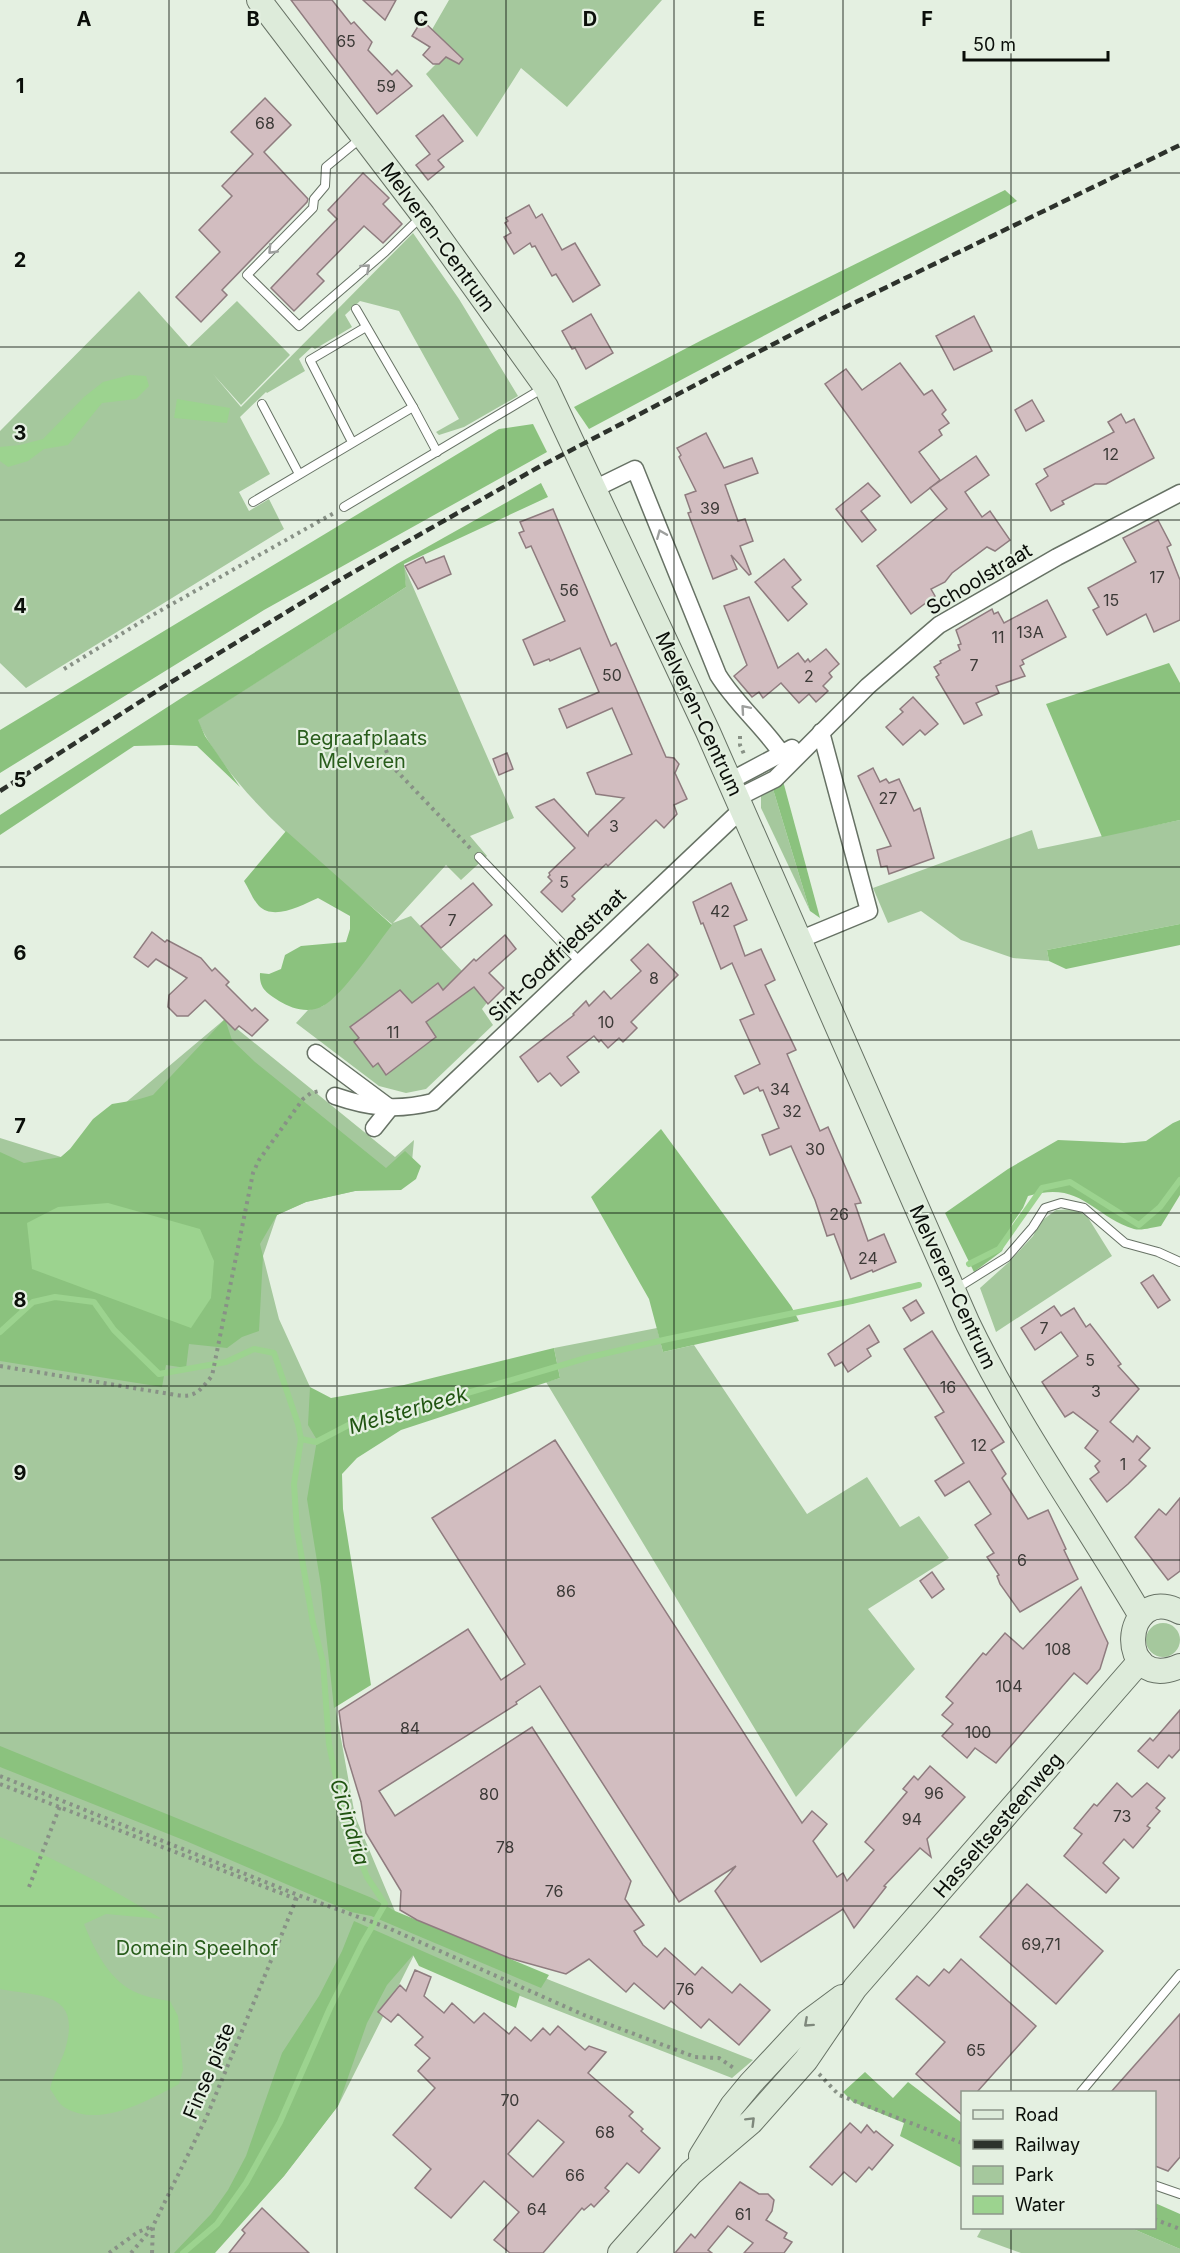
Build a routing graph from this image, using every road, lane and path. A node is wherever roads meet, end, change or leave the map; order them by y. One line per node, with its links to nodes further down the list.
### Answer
1 (259, 0): 2 (main road, Melveren-Centrum)
2 (363, 136): 3 (main road, Melveren-Centrum); 3 (lane, one-way to 3)
3 (423, 215): 6 (main road, Melveren-Centrum)
4 (356, 309): 5 (lane)
5 (366, 327): 8 (lane); 9 (lane)
6 (546, 387): 10 (lane); 12 (main road, Melveren-Centrum)
7 (262, 404): 11 (lane)
8 (413, 406): 9 (lane); 10 (lane)
9 (352, 442): 11 (lane)
10 (437, 452): 15 (lane)
11 (299, 474): 14 (lane)
12 (594, 489): 21 (street, Melveren-Centrum, one-way to 12); 22 (main road, Melveren-Centrum)
13 (1180, 493): 17 (street, Schoolstraat)
14 (253, 502)
15 (344, 507): 16 (path)
16 (64, 669)
17 (821, 732): 21 (street, Schoolstraat); 22 (street, Schoolstraat); 24 (street)
18 (740, 736): 20 (path)
19 (386, 750): 23 (path)
20 (744, 754)
21 (782, 754): 22 (street, Schoolstraat)
22 (736, 796): 24 (main road, Melveren-Centrum); 25 (street, Sint-Godfriedstraat)
23 (479, 856): 25 (lane)
24 (800, 940): 31 (main road, Melveren-Centrum)
25 (579, 961): 28 (street, Sint-Godfriedstraat)
26 (316, 1053): 28 (street)
27 (334, 1096): 28 (street, Sint-Godfriedstraat); 32 (path)
28 (390, 1108): 29 (street)
29 (374, 1128)
30 (1180, 1262): 31 (lane)
31 (954, 1290): 34 (main road, Melveren-Centrum)
32 (0, 1366)
33 (1180, 1612): 34 (main road)
34 (1141, 1616): 35 (main road)
35 (1140, 1661): 36 (main road); 44 (main road, Hasseltsesteenweg)
36 (1180, 1666)
37 (0, 1776): 39 (path)
38 (0, 1784): 40 (path)
39 (63, 1801): 40 (path); 42 (path)
40 (60, 1807): 41 (path); 42 (path)
41 (29, 1887)
42 (297, 1897): 46 (path); 53 (path, Finse piste)
43 (1180, 1974): 47 (lane)
44 (855, 1988): 46 (main road, Hasseltsesteenweg, one-way to 46); 49 (main road, Hasseltsesteenweg, one-way to 44)
45 (818, 2072): 48 (path)
46 (751, 2083): 49 (main road, Hasseltsesteenweg)
47 (1082, 2091)
48 (961, 2142)
49 (691, 2173): 58 (main road, Hasseltsesteenweg)
50 (1156, 2185): 51 (lane)
51 (1180, 2194)
52 (1156, 2219): 54 (path)
53 (153, 2226): 55 (path); 56 (path); 57 (path, Finse piste)
54 (1180, 2229)
55 (109, 2253)
56 (131, 2253)
57 (152, 2253)
58 (620, 2253)

